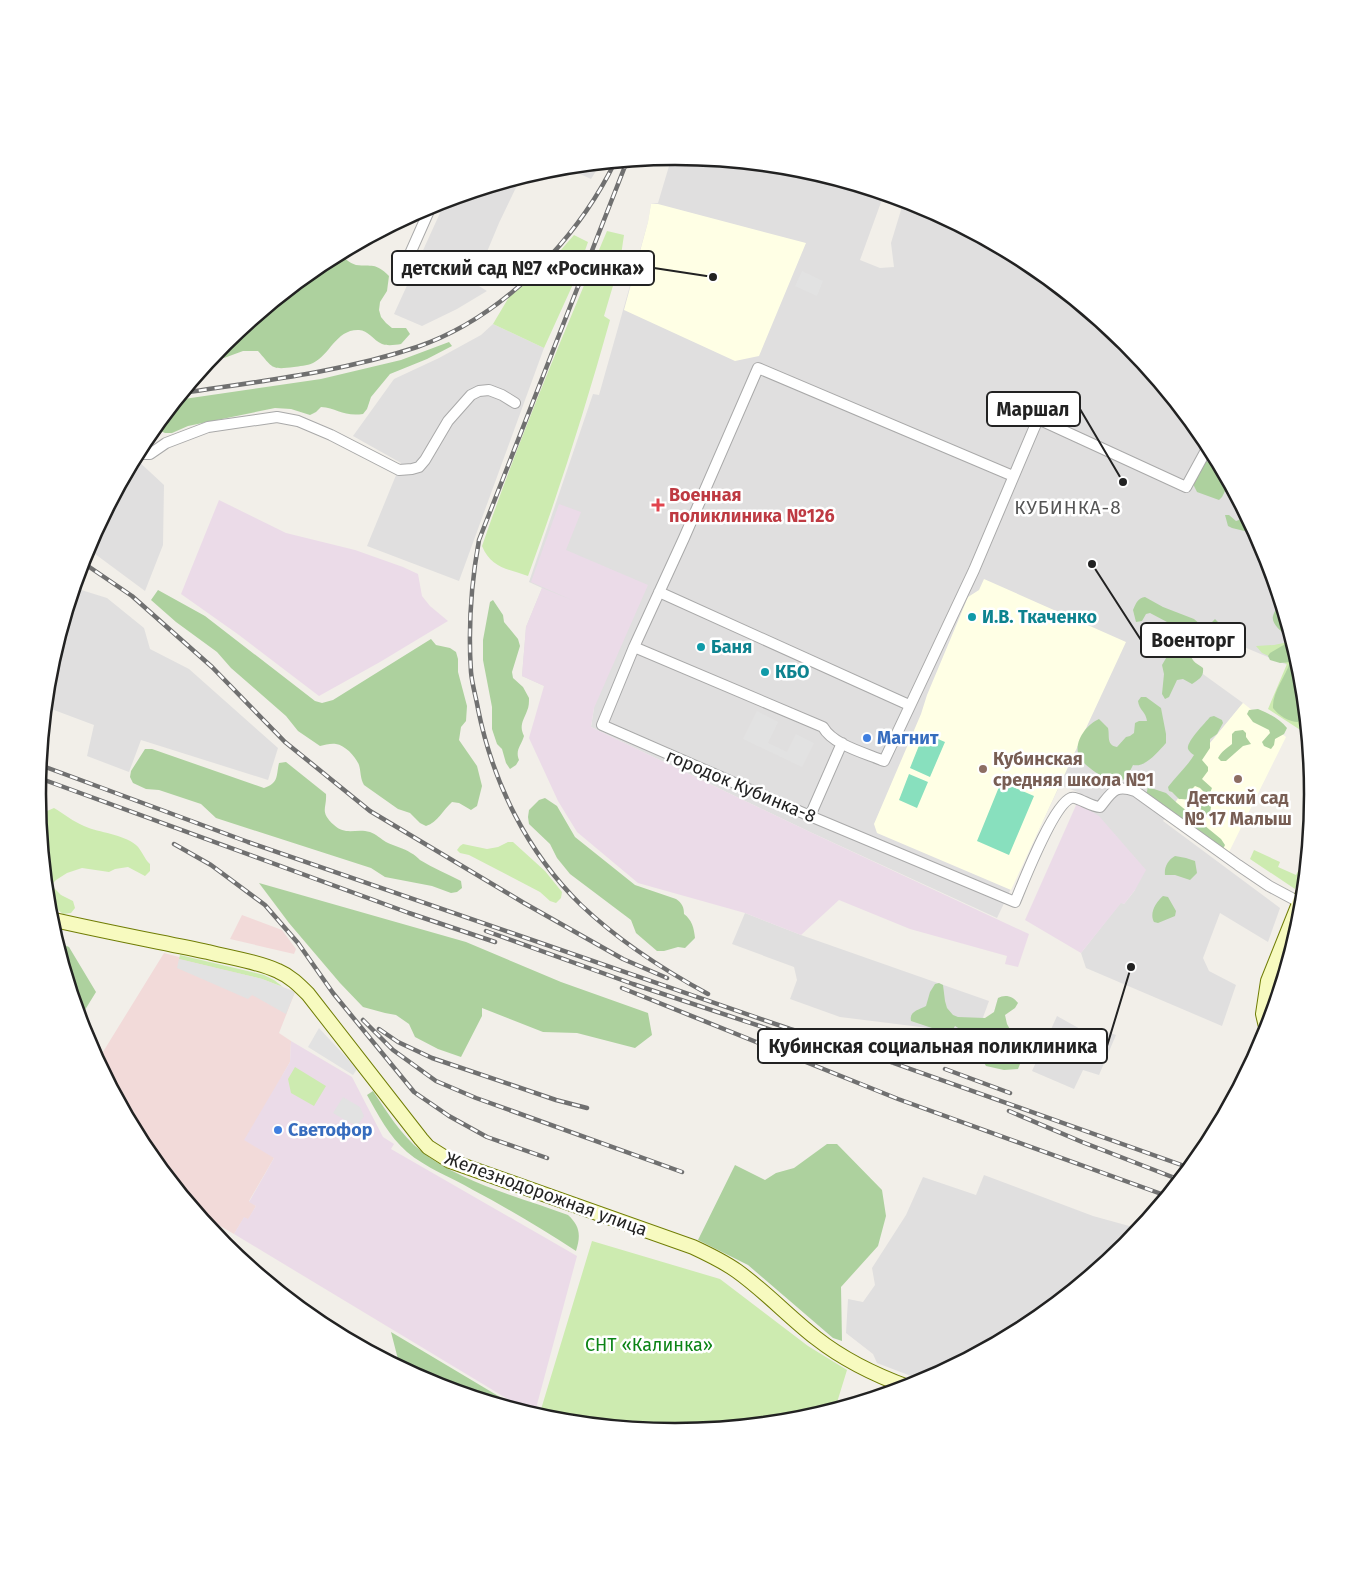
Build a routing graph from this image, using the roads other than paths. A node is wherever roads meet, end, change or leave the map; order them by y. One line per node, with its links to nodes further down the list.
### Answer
1 (426, 217): 2 (street)
2 (405, 265)
3 (515, 402): 5 (street)
4 (1205, 453): 6 (street)
5 (146, 454)
6 (1013, 476): 7 (street, городок Кубинка-8); 9 (street)
7 (659, 592): 8 (street, городок Кубинка-8); 9 (street)
8 (634, 647): 10 (street); 11 (street, городок Кубинка-8)
9 (909, 705): 10 (street)
10 (842, 743): 11 (street)
11 (810, 816): 12 (street, городок Кубинка-8)
12 (1296, 895)
13 (1293, 917): 15 (street)
14 (59, 921): 16 (street, Железнодорожная улица)
15 (1264, 1017)
16 (897, 1382)

